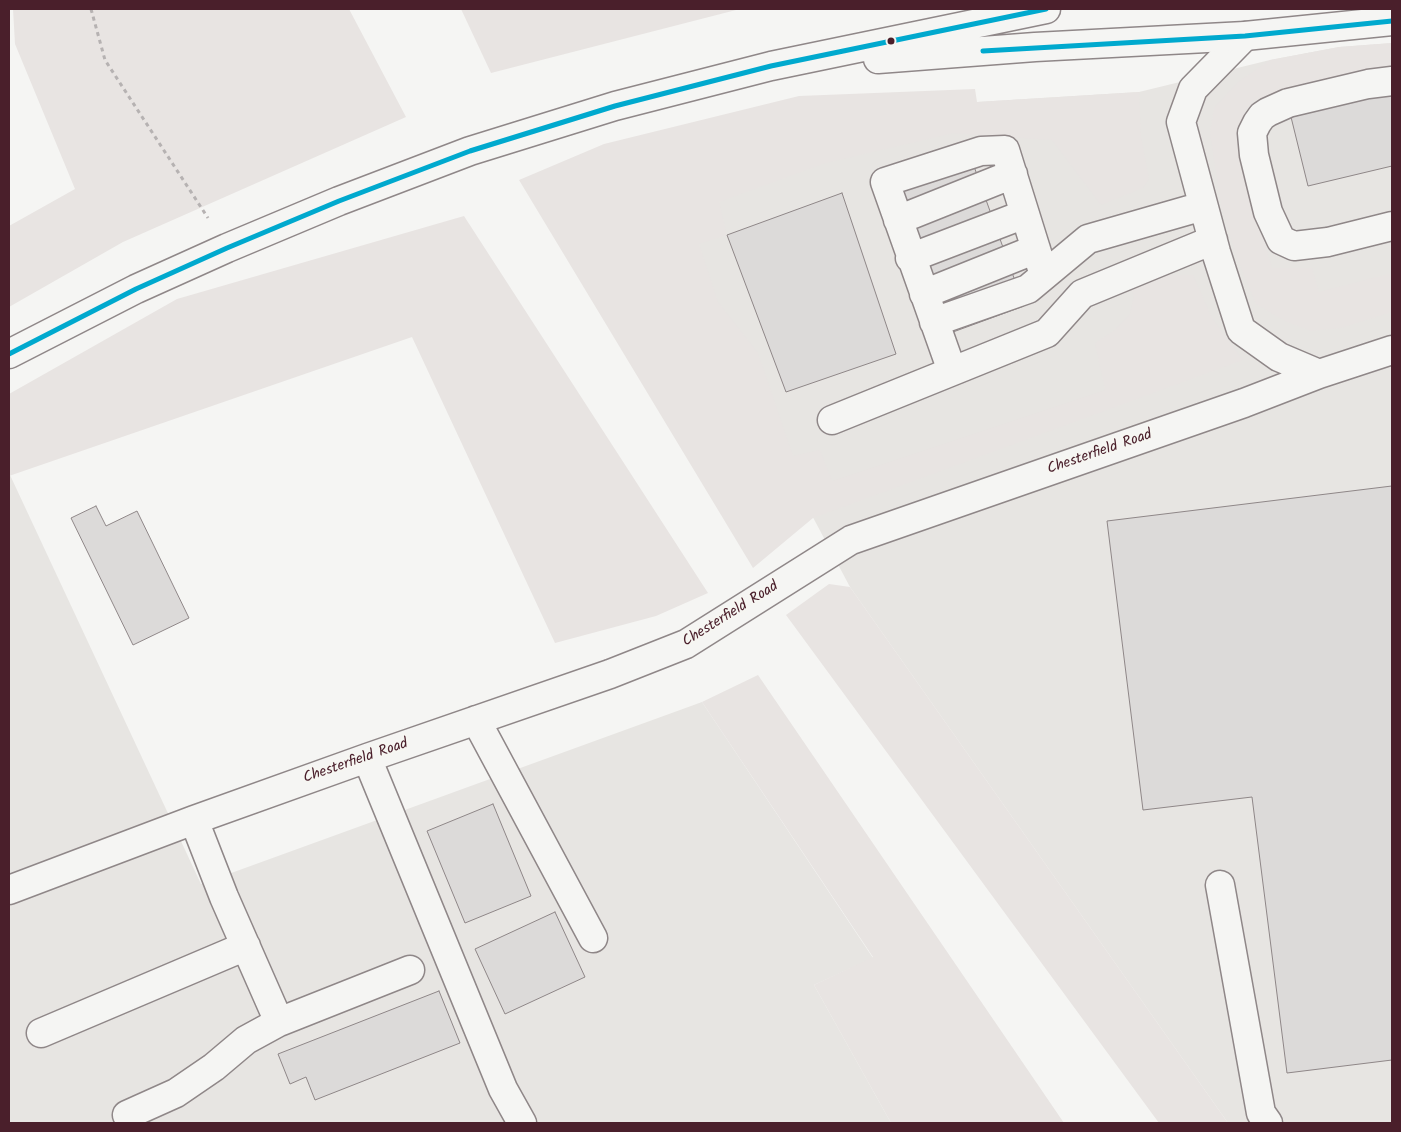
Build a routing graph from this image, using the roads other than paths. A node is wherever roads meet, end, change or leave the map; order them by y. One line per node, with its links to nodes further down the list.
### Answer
1 (1046, 9): 4 (main road)
2 (1392, 21): 3 (main road)
3 (1245, 36): 4 (main road); 7 (main road)
4 (771, 66): 18 (main road)
5 (1392, 81): 10 (main road)
6 (1009, 162): 8 (main road); 9 (main road); 9 (main road)
7 (1203, 206): 11 (main road); 14 (main road)
8 (1025, 214): 12 (main road); 13 (main road)
9 (898, 220): 13 (main road)
10 (1392, 226)
11 (1213, 240): 19 (main road); 20 (main road)
12 (1036, 249): 14 (main road); 15 (main road)
13 (910, 258): 15 (main road)
14 (1044, 275): 16 (main road)
15 (924, 294): 16 (main road)
16 (934, 322): 19 (main road)
17 (1392, 350): 20 (main road, Chesterfield Road)
18 (9, 354)
19 (952, 371): 21 (main road)
20 (1319, 374): 22 (main road, Chesterfield Road)
21 (832, 420)
22 (476, 720): 23 (main road, Chesterfield Road); 27 (main road)
23 (367, 758): 24 (main road, Chesterfield Road); 33 (main road)
24 (194, 820): 26 (main road, Chesterfield Road); 28 (main road)
25 (1220, 885): 34 (main road)
26 (9, 890)
27 (593, 938)
28 (246, 946): 30 (main road); 31 (main road)
29 (410, 970): 30 (main road)
30 (279, 1022): 32 (main road)
31 (41, 1033)
32 (126, 1115)
33 (522, 1123)
34 (1268, 1123)

